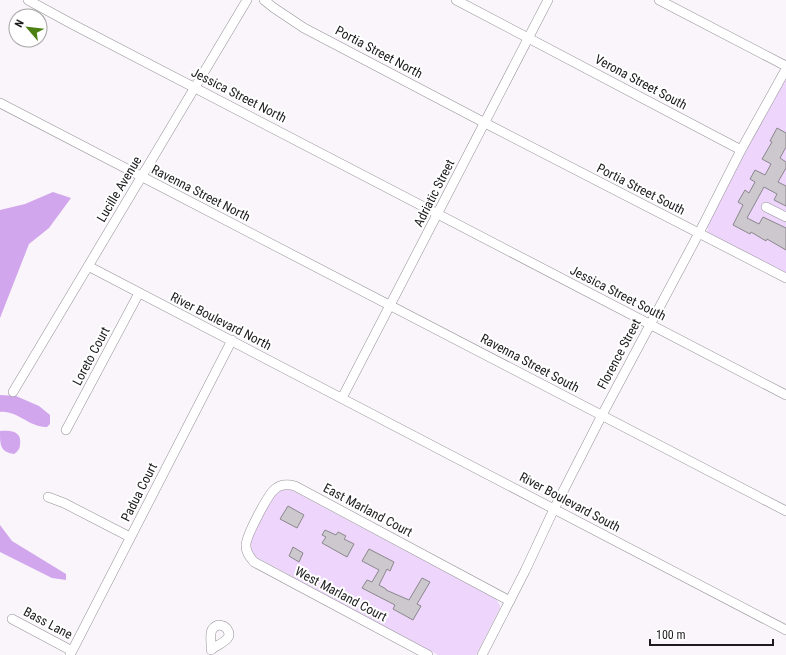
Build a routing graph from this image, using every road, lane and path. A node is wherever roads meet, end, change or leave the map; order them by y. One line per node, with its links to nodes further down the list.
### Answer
1 (28, 0): 9 (street, Jessica Street North)
2 (247, 0): 9 (street, Lucille Avenue)
3 (264, 0): 11 (street, Portia Street North)
4 (456, 0): 7 (street, Verona Street South)
5 (548, 0): 7 (street, Adriatic Street)
6 (659, 0): 8 (street)
7 (528, 38): 11 (street, Adriatic Street); 12 (street, Verona Street South)
8 (786, 67): 12 (street, Florence Street)
9 (194, 87): 13 (street, Lucille Avenue); 15 (street, Jessica Street North)
10 (0, 103): 13 (street, Ravenna Street North)
11 (485, 123): 15 (street, Adriatic Street); 17 (street, Portia Street South)
12 (741, 150): 17 (street, Florence Street)
13 (141, 176): 18 (street, Lucille Avenue); 21 (street, Ravenna Street North)
14 (766, 207): 16 (street)
15 (438, 214): 21 (street, Adriatic Street); 22 (street, Jessica Street South)
16 (786, 217)
17 (699, 233): 19 (street, Portia Street South); 22 (street, Florence Street)
18 (88, 266): 20 (street, River Boulevard North); 24 (street, Lucille Avenue)
19 (786, 278)
20 (139, 293): 23 (street, River Boulevard North); 28 (street, Loreto Court)
21 (391, 305): 26 (street, Adriatic Street); 27 (street, Ravenna Street South)
22 (650, 324): 25 (street, Jessica Street South); 27 (street, Florence Street)
23 (232, 340): 26 (street, River Boulevard North); 32 (street, Padua Court)
24 (13, 392)
25 (786, 394)
26 (342, 398): 30 (street, River Boulevard South)
27 (602, 415): 30 (street, Florence Street); 31 (street, Ravenna Street South)
28 (66, 430)
29 (48, 497): 32 (street)
30 (554, 509): 34 (street, Florence Street); 36 (street, River Boulevard South)
31 (786, 511)
32 (130, 537): 37 (street, Padua Court)
33 (246, 551): 34 (street, East Marland Court); 38 (street, West Marland Court)
34 (510, 601): 39 (street, Florence Street)
35 (12, 619): 37 (street, Bass Lane)
36 (786, 630)
37 (71, 653)
38 (428, 655)
39 (482, 655)

